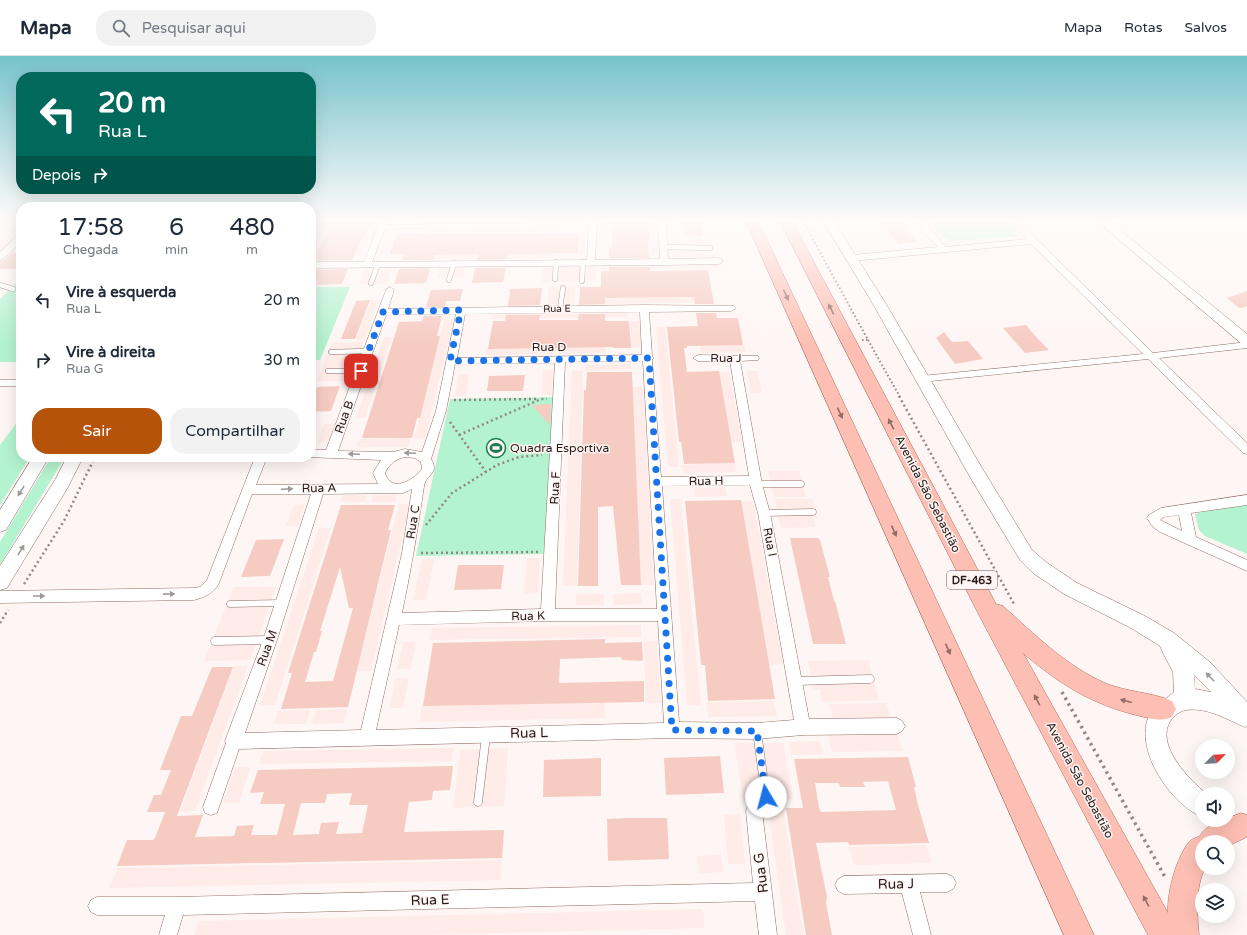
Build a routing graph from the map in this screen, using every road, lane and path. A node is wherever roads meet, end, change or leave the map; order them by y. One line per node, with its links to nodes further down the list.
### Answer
1 (554, 262): 11 (street)
2 (556, 262): 16 (lane)
3 (587, 262): 17 (lane)
4 (771, 262): 122 (main road, one-way to 122)
5 (807, 262): 30 (main road, Avenida São Sebastião / DF-463, one-way to 5)
6 (825, 262): 29 (path)
7 (854, 262): 44 (street)
8 (1054, 262): 35 (street)
9 (1152, 262): 31 (street)
10 (1163, 262): 28 (street)
11 (454, 263): 13 (street); 15 (lane)
12 (367, 264): 13 (street); 14 (street)
13 (378, 264): 18 (lane)
14 (316, 265)
15 (449, 280)
16 (555, 280)
17 (582, 281)
18 (371, 283)
19 (0, 285): 20 (lane)
20 (13, 288)
21 (563, 288): 25 (lane)
22 (390, 290): 27 (street, Rua B)
23 (644, 308): 24 (street, Rua E); 25 (street, Rua E); 36 (street)
24 (731, 308)
25 (560, 309): 26 (street, Rua E)
26 (461, 310): 27 (street, Rua E); 41 (street, Rua C)
27 (383, 312): 33 (street, Rua B)
28 (1247, 330)
29 (868, 340): 30 (path); 84 (path)
30 (848, 341): 83 (main road, Avenida São Sebastião / DF-463, one-way to 30)
31 (1247, 341)
32 (1247, 345): 35 (street)
33 (368, 351): 34 (lane); 43 (street, Rua B)
34 (331, 352)
35 (1151, 356): 44 (street); 51 (street)
36 (649, 358): 40 (street, Rua D); 63 (street)
37 (698, 358): 39 (street, Rua J)
38 (754, 358): 39 (street, Rua J)
39 (735, 359): 64 (street, Rua I)
40 (560, 360): 41 (street, Rua D); 48 (street, Rua F)
41 (450, 361): 49 (street, Rua C)
42 (328, 371): 43 (lane)
43 (361, 371): 52 (street, Rua B)
44 (921, 379): 89 (street)
45 (16, 383): 46 (street)
46 (0, 384)
47 (542, 399): 48 (path); 49 (path); 50 (path)
48 (560, 399): 76 (street, Rua F)
49 (442, 405): 50 (path); 56 (street, Rua C)
50 (459, 435): 61 (path)
51 (1247, 450)
52 (331, 453): 53 (street); 55 (street, one-way to 52)
53 (316, 454)
54 (543, 455): 61 (path)
55 (393, 456): 56 (street, one-way to 55); 66 (street)
56 (425, 459): 62 (street, Rua C)
57 (38, 462): 73 (street, one-way to 73)
58 (72, 462): 78 (street, one-way to 58)
59 (93, 462): 79 (path)
60 (259, 462): 68 (street)
61 (486, 472): 75 (path)
62 (419, 481): 66 (street, Rua A); 75 (street, Rua C)
63 (656, 482): 64 (street, Rua H); 86 (street)
64 (756, 482): 65 (lane); 72 (street, Rua I)
65 (801, 484)
66 (391, 487): 67 (street, Rua A)
67 (319, 488): 68 (street, Rua A, one-way to 67); 81 (street, Rua M)
68 (248, 490): 79 (street, one-way to 68)
69 (1247, 500): 70 (street)
70 (1184, 510): 74 (street); 74 (street)
71 (813, 512): 72 (lane)
72 (764, 513): 93 (street, Rua I)
73 (0, 525)
74 (1190, 540): 77 (street)
75 (409, 549): 76 (path); 87 (street, Rua C)
76 (552, 552): 85 (street, Rua F)
77 (1247, 566)
78 (0, 582)
79 (17, 596): 80 (street); 88 (path)
80 (0, 597)
81 (282, 603): 82 (lane); 90 (street, Rua M)
82 (230, 604)
83 (986, 606): 95 (main road, one-way to 83); 123 (main road, Avenida São Sebastião / DF-463, one-way to 83)
84 (1018, 611)
85 (548, 615): 86 (street, Rua K); 87 (street, Rua K)
86 (664, 615): 99 (street)
87 (393, 619): 102 (street, Rua C)
88 (0, 623)
89 (1155, 631): 95 (street); 96 (street, one-way to 89)
90 (270, 640): 91 (lane); 103 (street, Rua M)
91 (215, 642)
92 (870, 679): 93 (lane)
93 (796, 681): 97 (street, Rua I)
94 (1060, 687): 112 (path)
95 (1174, 705): 96 (street); 105 (street)
96 (1246, 717)
97 (803, 726): 98 (street, Rua L); 100 (street, Rua L)
98 (897, 726)
99 (672, 730): 100 (street, Rua L); 101 (street, Rua L)
100 (757, 731): 104 (lane)
101 (486, 734): 102 (street, Rua L); 106 (lane)
102 (367, 736): 103 (street, Rua L)
103 (233, 741): 107 (street, Rua M)
104 (766, 797)
105 (1195, 800)
106 (478, 802)
107 (211, 807)
108 (754, 811): 116 (street, Rua G)
109 (1238, 824): 110 (main road)
110 (1221, 835)
111 (1195, 858): 124 (main road)
112 (1166, 878)
113 (947, 883): 114 (street, Rua J)
114 (908, 884): 115 (street, Rua J); 121 (street)
115 (844, 885)
116 (764, 892): 118 (street, Rua E); 120 (street, Rua G)
117 (97, 906): 118 (street, Rua E)
118 (177, 906): 119 (street)
119 (168, 935)
120 (768, 935)
121 (922, 935)
122 (1079, 935)
123 (1164, 935)
124 (1184, 935)

